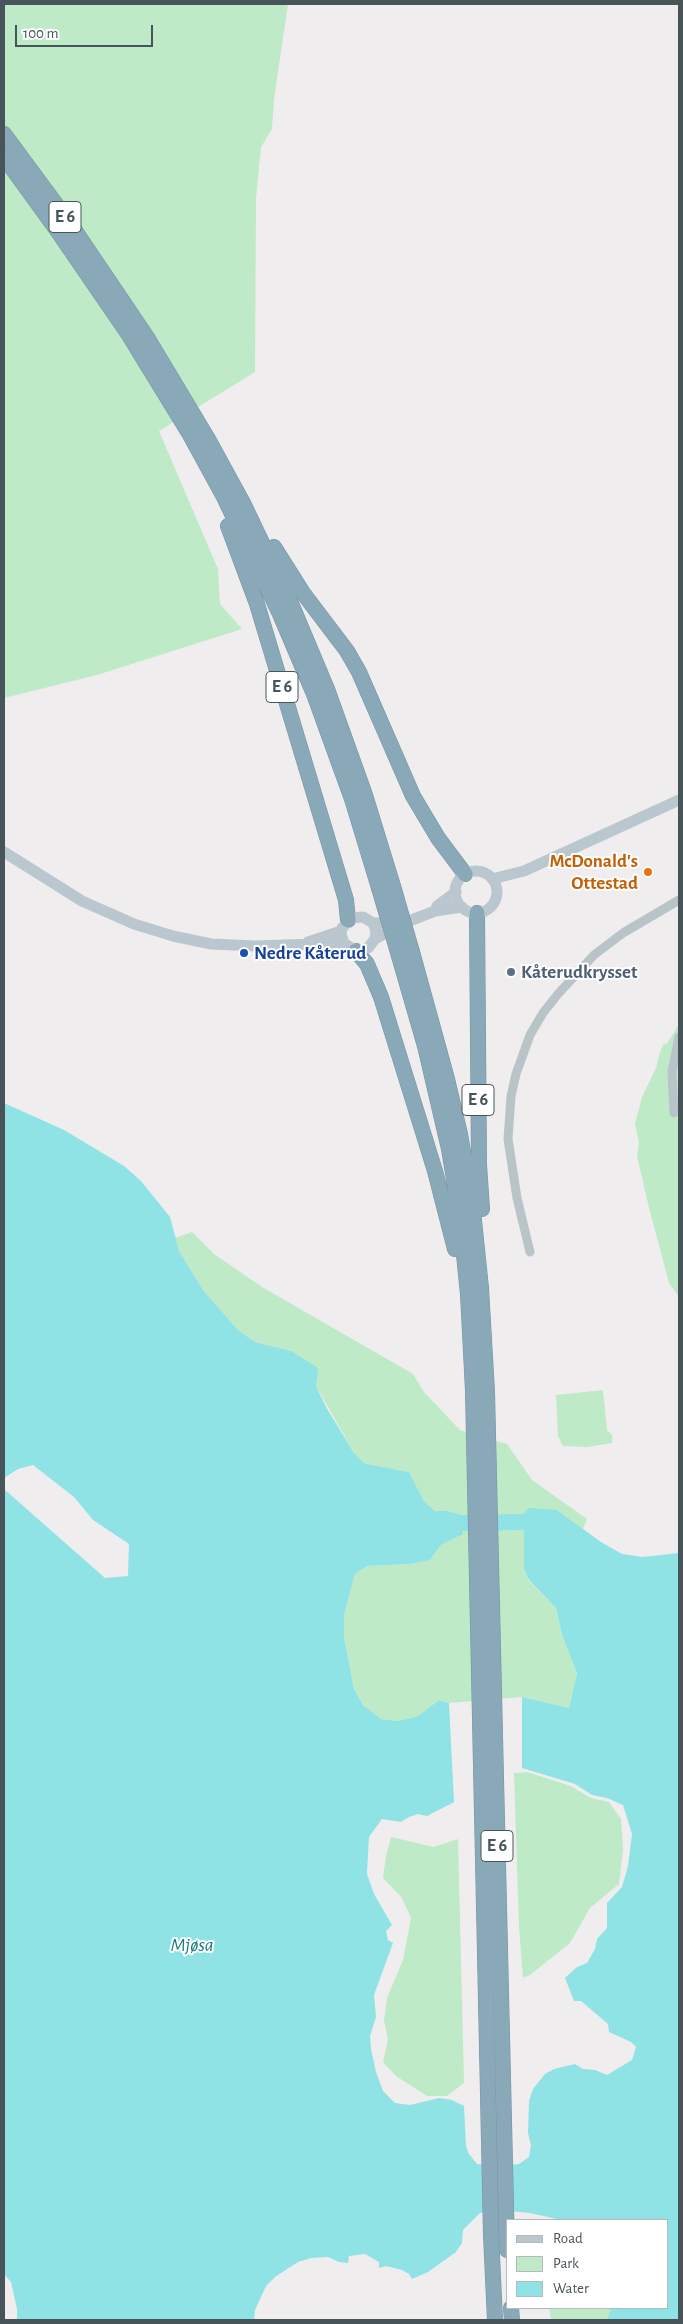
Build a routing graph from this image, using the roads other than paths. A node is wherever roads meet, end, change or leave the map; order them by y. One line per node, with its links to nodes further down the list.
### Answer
1 (4, 134): 4 (highway, E 6)
2 (4, 157): 3 (highway, E 6)
3 (203, 459): 9 (highway, E 6); 17 (highway, E 6)
4 (243, 503): 7 (highway, E 6); 9 (highway, E 6)
5 (679, 800): 8 (main road)
6 (4, 852): 19 (main road)
7 (465, 874): 8 (main road); 10 (main road)
8 (495, 884): 14 (main road)
9 (386, 887): 24 (highway, E 6, bridge)
10 (456, 892): 12 (main road); 13 (main road)
11 (679, 900): 23 (street)
12 (462, 907): 13 (main road); 14 (main road)
13 (436, 911): 16 (main road)
14 (477, 913): 24 (highway, E 6)
15 (373, 923): 16 (main road); 17 (main road); 18 (main road)
16 (404, 923): 18 (main road)
17 (345, 926): 19 (main road); 20 (main road)
18 (375, 939): 20 (main road)
19 (302, 944): 20 (main road)
20 (350, 947): 24 (highway, E 6)
21 (679, 1037): 22 (street)
22 (674, 1113)
23 (530, 1252)
24 (474, 1291): 25 (highway, E 6)
25 (498, 2234): 26 (highway, E 6); 27 (highway, E 6)
26 (506, 2248)
27 (496, 2320)

